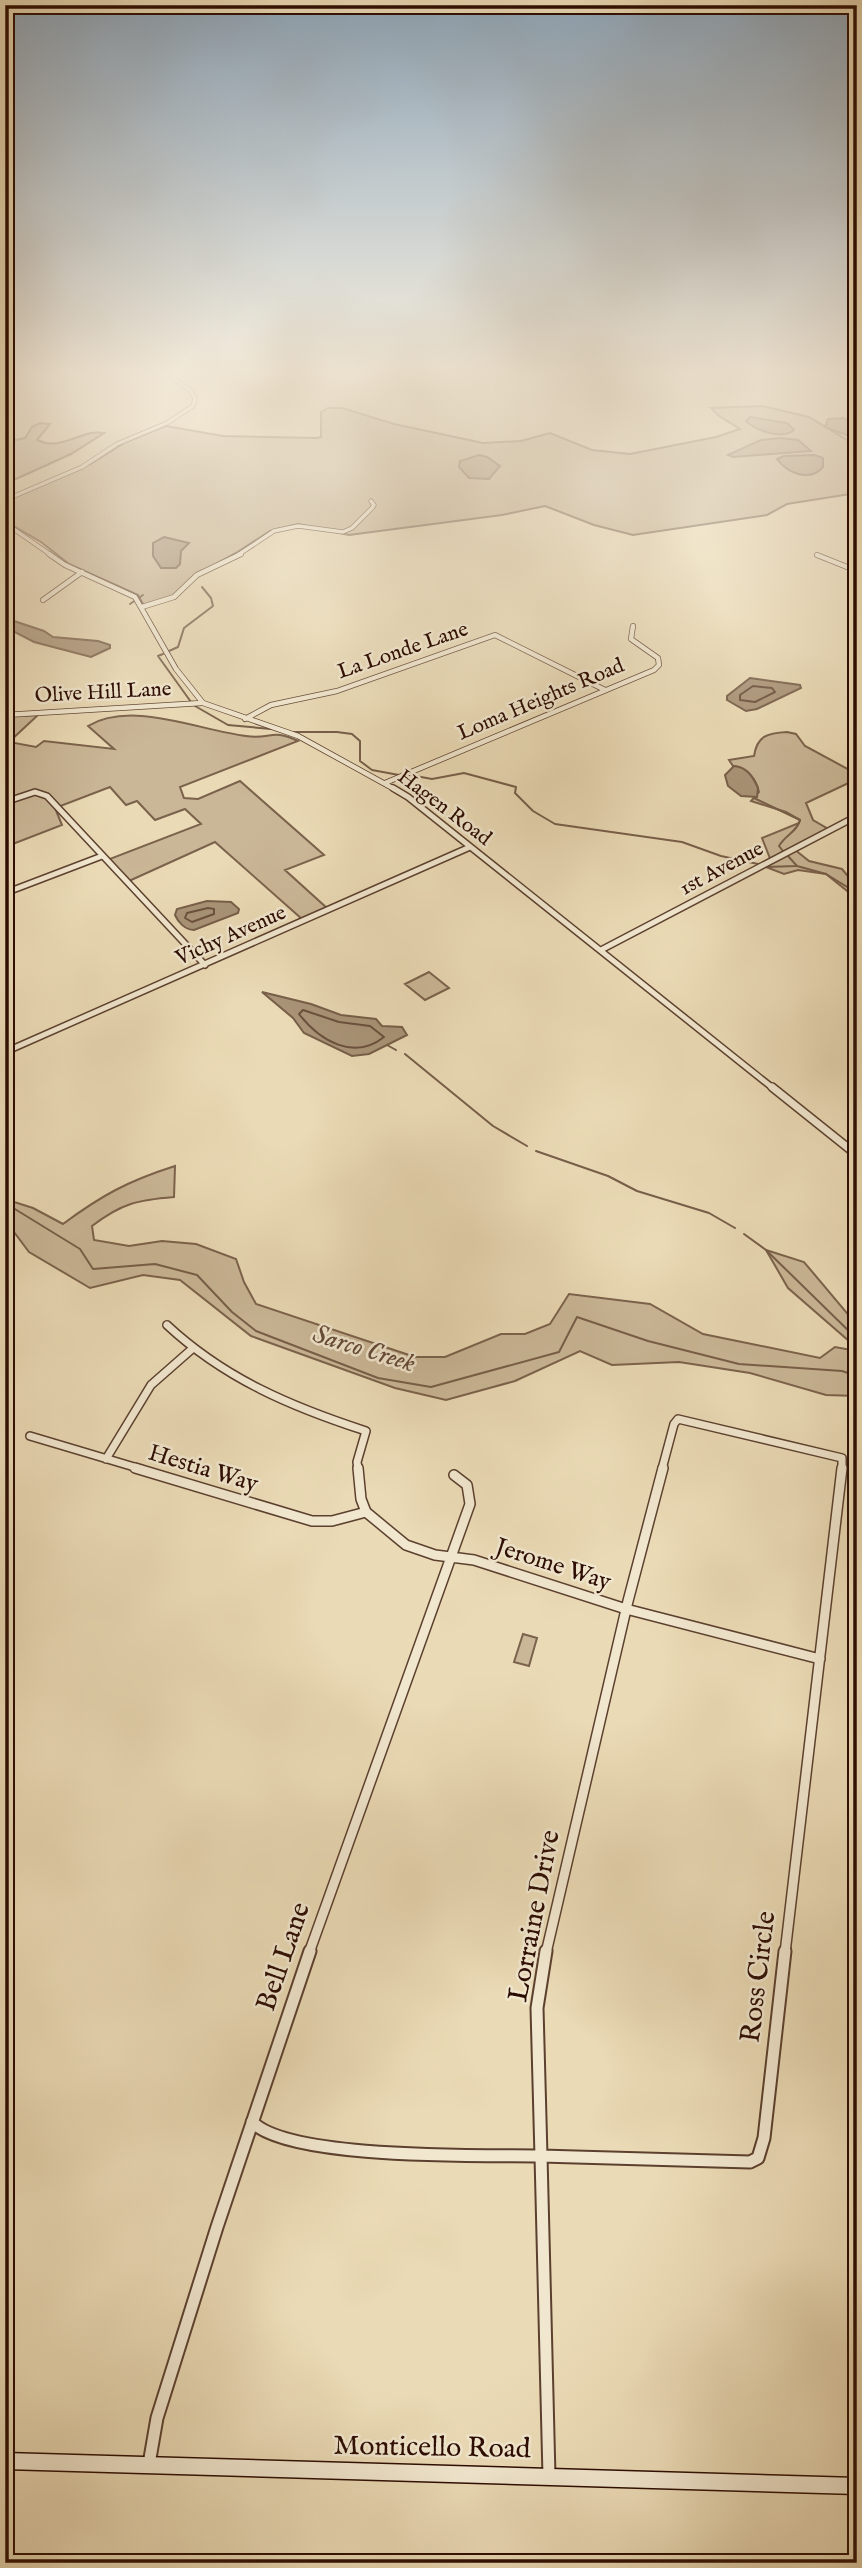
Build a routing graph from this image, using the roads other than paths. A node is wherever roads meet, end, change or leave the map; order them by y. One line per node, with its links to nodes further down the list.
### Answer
1 (28, 490): 2 (street)
2 (5, 500)
3 (371, 501): 9 (street)
4 (5, 523): 7 (street)
5 (817, 555): 6 (street)
6 (857, 571)
7 (82, 572): 8 (street); 9 (street)
8 (43, 600)
9 (139, 603): 12 (street)
10 (633, 626): 11 (street, Loma Heights Road)
11 (605, 690): 14 (street, La Londe Lane); 15 (street, Loma Heights Road)
12 (203, 703): 13 (street, Olive Hill Lane); 14 (street, Hagen Road)
13 (5, 715)
14 (245, 719): 15 (street, Hagen Road)
15 (385, 783): 18 (street, Hagen Road)
16 (5, 802): 19 (street)
17 (857, 816): 21 (street, 1st Avenue)
18 (470, 847): 21 (street, Hagen Road); 22 (street, Vichy Avenue)
19 (102, 856): 20 (street); 22 (street)
20 (5, 893)
21 (601, 950): 24 (street, Hagen Road)
22 (205, 965): 23 (street, Vichy Avenue)
23 (5, 1052)
24 (857, 1155)
25 (167, 1325): 26 (street)
26 (192, 1349): 29 (street); 31 (street)
27 (678, 1419): 33 (street, Lorraine Drive); 34 (street, Ross Circle)
28 (30, 1436): 29 (street, Hestia Way)
29 (106, 1459): 31 (street, Hestia Way)
30 (454, 1475): 32 (street, Bell Lane)
31 (366, 1512): 32 (street, Jerome Way)
32 (450, 1557): 33 (street, Jerome Way); 35 (street, Bell Lane)
33 (626, 1609): 34 (street, Jerome Way); 36 (street, Lorraine Drive)
34 (820, 1659): 36 (street, Ross Circle)
35 (252, 2122): 36 (street, Ross Circle); 38 (street, Bell Lane)
36 (541, 2158): 39 (street, Lorraine Drive)
37 (5, 2461): 38 (main road, Monticello Road)
38 (149, 2464): 39 (main road, Monticello Road)
39 (549, 2477): 40 (main road, Monticello Road)
40 (857, 2486)

